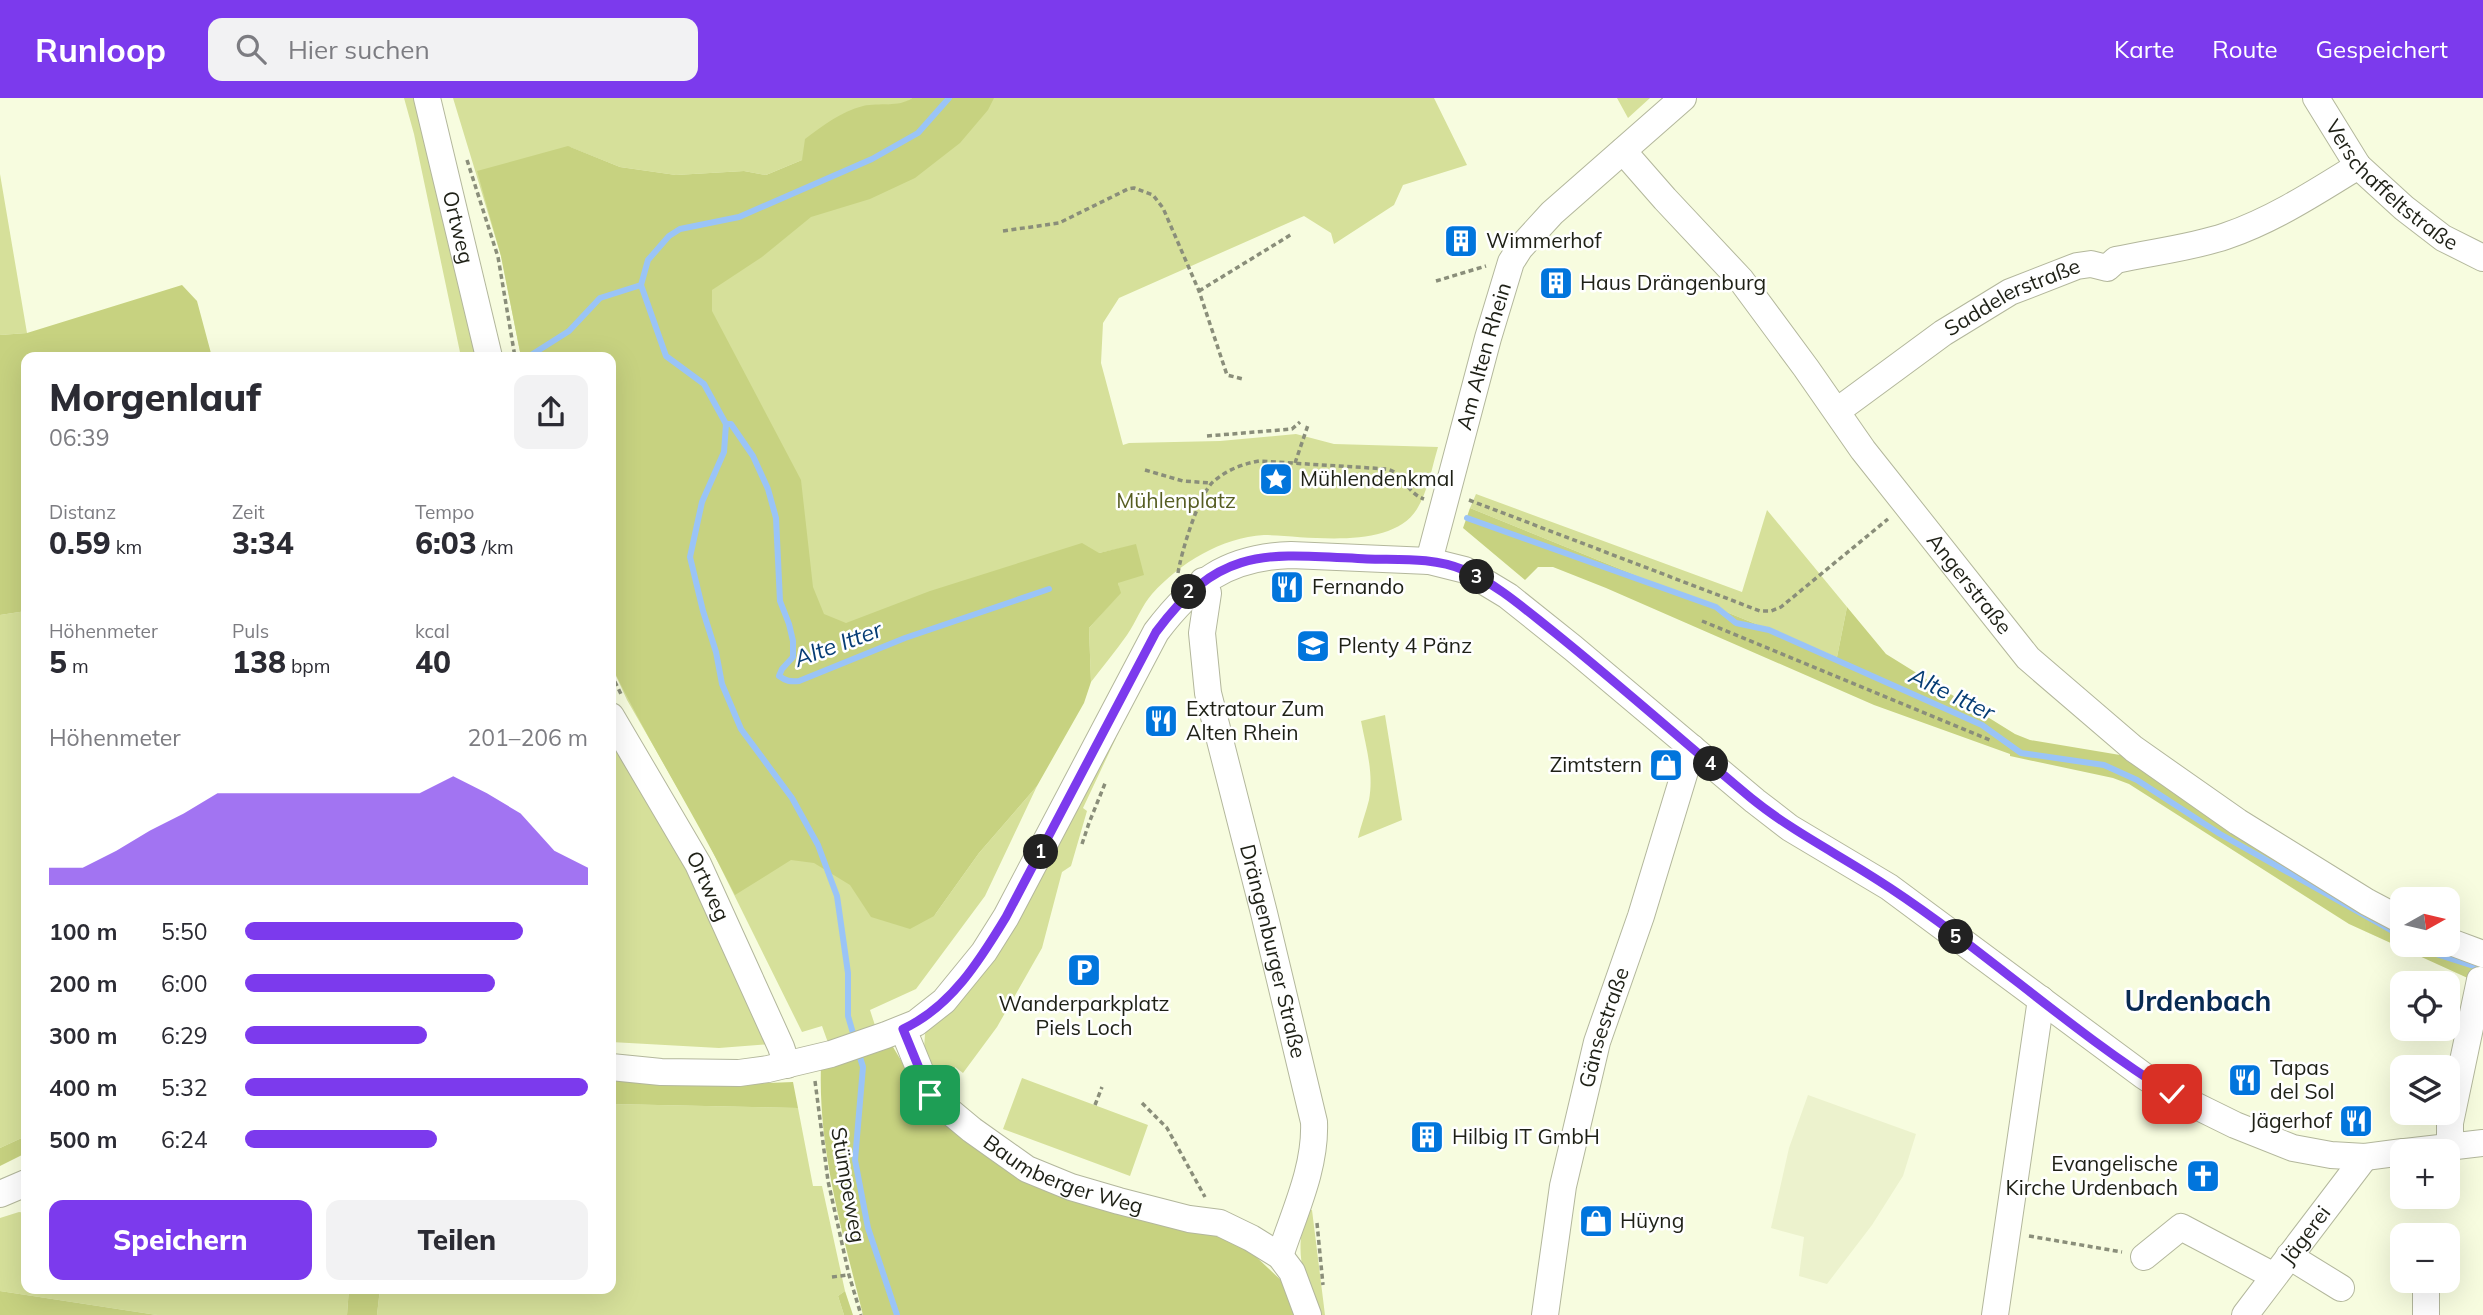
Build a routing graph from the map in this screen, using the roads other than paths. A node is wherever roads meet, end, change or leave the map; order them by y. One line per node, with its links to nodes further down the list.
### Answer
1 (427, 98): 7 (street, Ortweg)
2 (1683, 98): 4 (street, Am Alten Rhein)
3 (2316, 98): 5 (street, Verschaffeltstraße)
4 (1623, 151): 8 (street, Angerstraße); 9 (street, Am Alten Rhein)
5 (2358, 166): 6 (street, Verschaffeltstraße); 8 (street, Saddelerstraße)
6 (2483, 258)
7 (505, 352)
8 (1837, 411): 13 (street, Angerstraße)
9 (1429, 561): 10 (street); 12 (street)
10 (1191, 579): 18 (street); 28 (street, Drängenburger Straße)
11 (616, 725): 19 (street, Ortweg)
12 (1692, 748): 17 (street); 34 (street, Gänsestraße)
13 (2390, 914)
14 (2460, 945): 15 (street)
15 (2483, 954)
16 (2480, 980): 21 (street)
17 (2041, 999): 25 (street); 35 (street)
18 (895, 1032): 19 (street); 28 (street, Baumberger Weg)
19 (809, 1060): 20 (street)
20 (616, 1067)
21 (2450, 1139)
22 (2483, 1143): 23 (street)
23 (2460, 1145)
24 (2390, 1154): 25 (street)
25 (2365, 1157): 30 (street, Jägerei)
26 (21, 1185): 27 (street)
27 (0, 1194)
28 (1280, 1256): 33 (street)
29 (2144, 1256): 30 (street)
30 (2282, 1266): 31 (street); 36 (street, Jägerei)
31 (2341, 1288)
32 (2426, 1293): 37 (street)
33 (1308, 1315)
34 (1545, 1315)
35 (1995, 1315)
36 (2245, 1315)
37 (2426, 1315)

